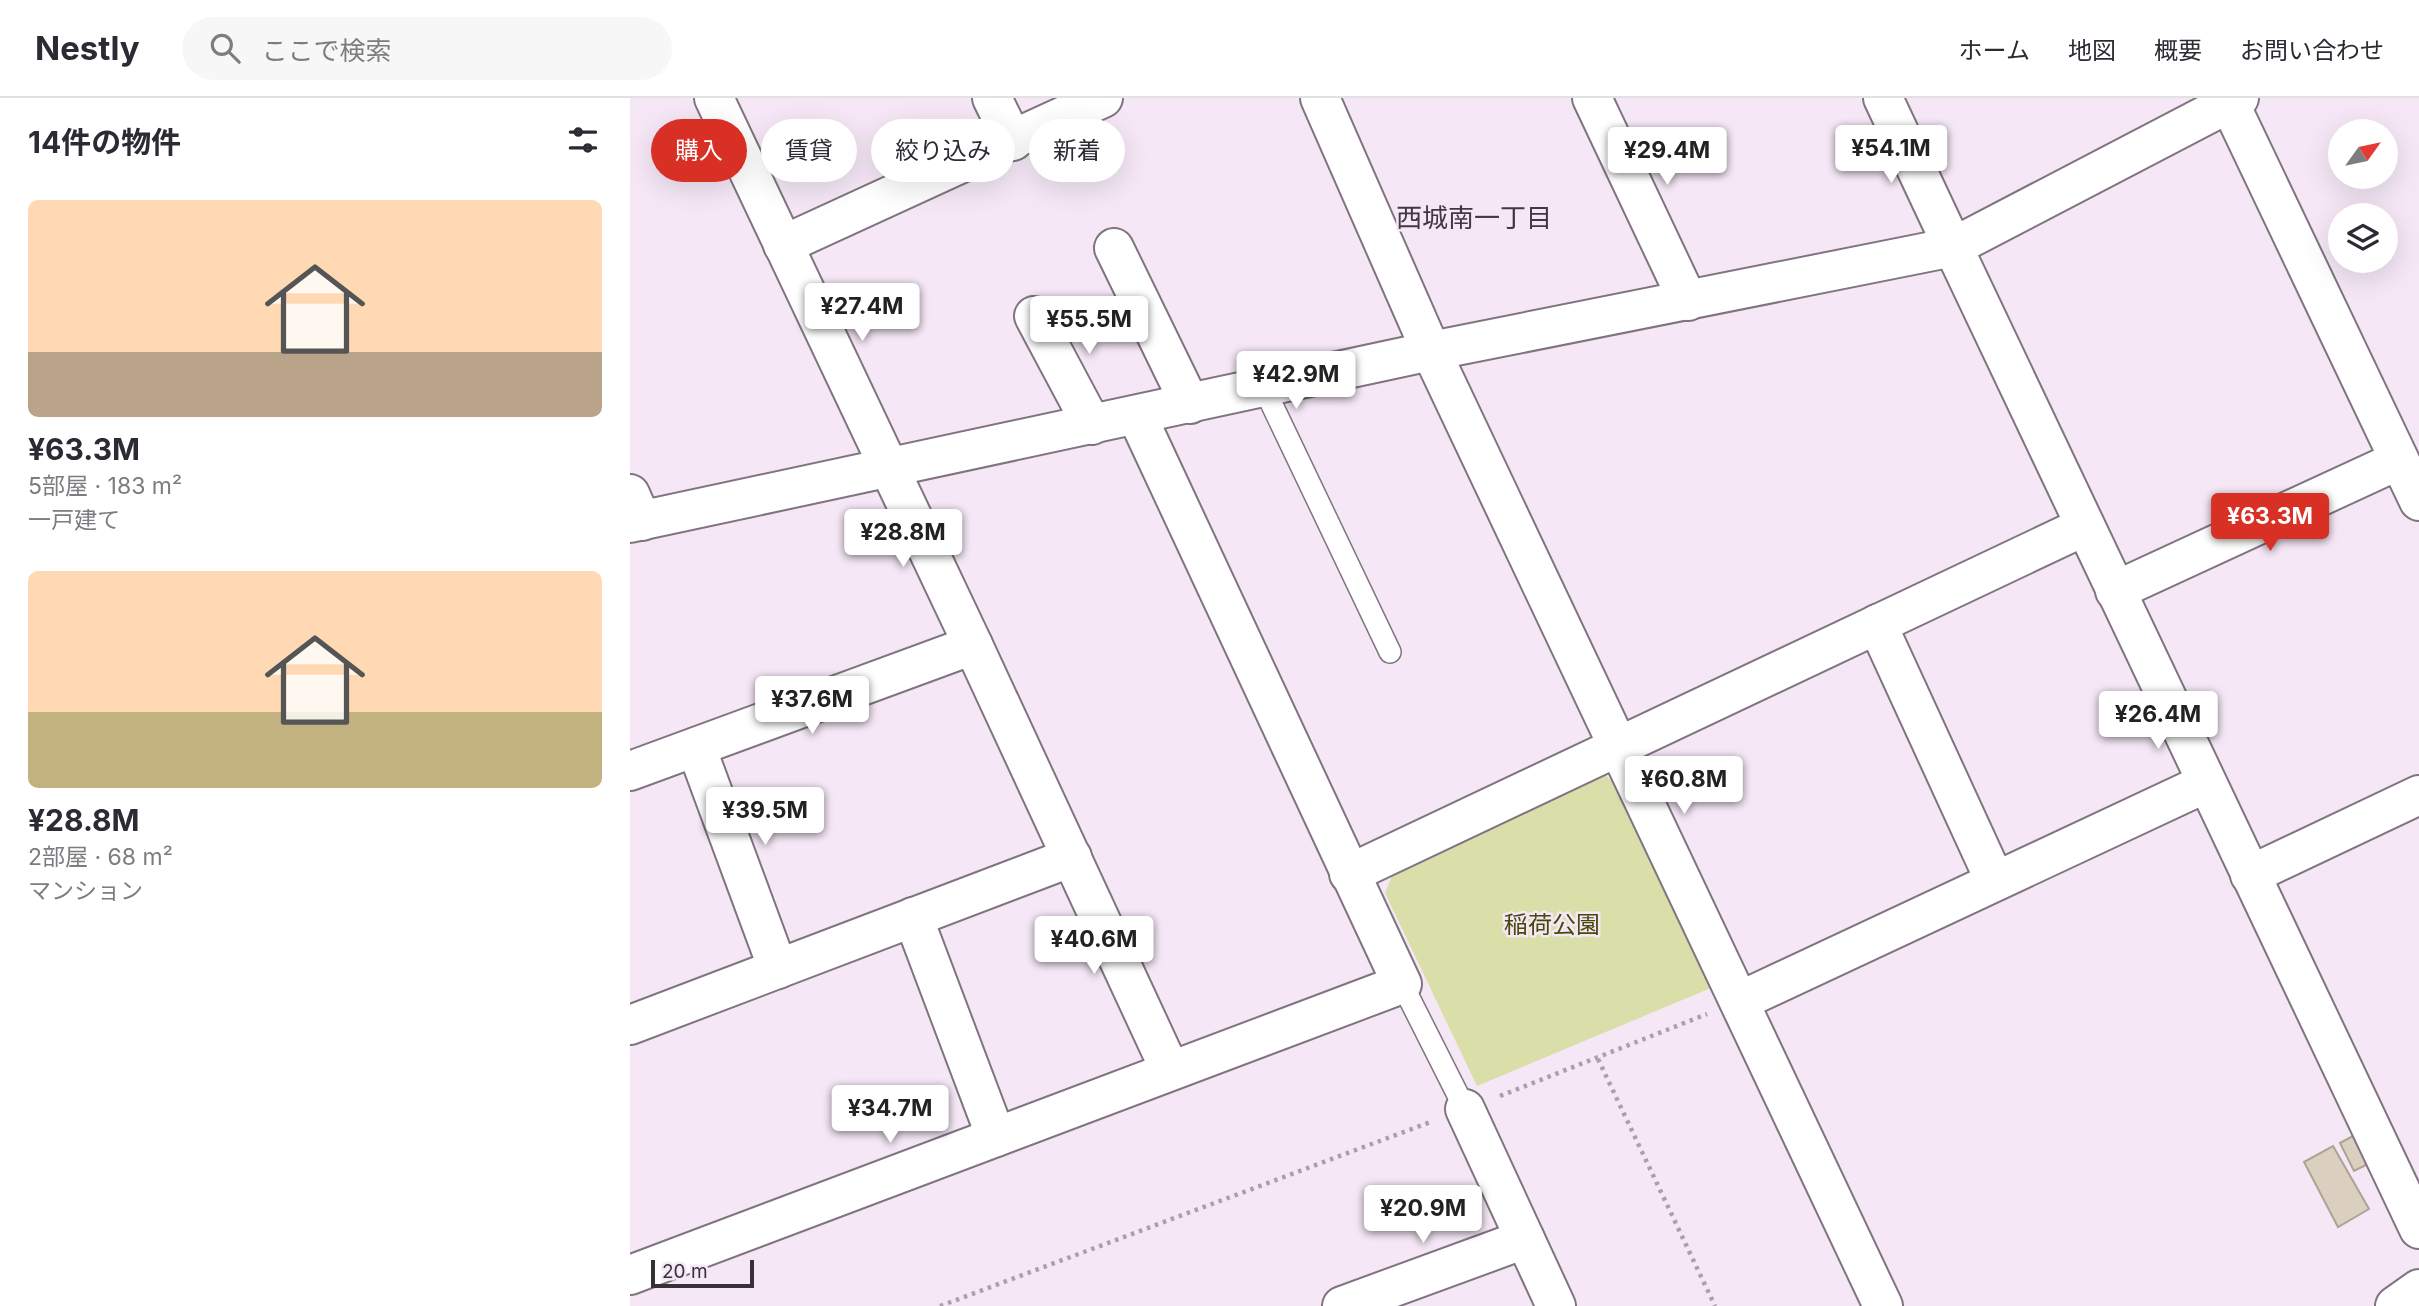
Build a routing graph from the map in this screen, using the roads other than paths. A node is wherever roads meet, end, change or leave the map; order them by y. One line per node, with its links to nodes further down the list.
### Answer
1 (714, 98): 11 (street)
2 (992, 98): 8 (street)
3 (1103, 98): 9 (street)
4 (1320, 98): 16 (street)
5 (1592, 98): 14 (street)
6 (1883, 98): 12 (street)
7 (2232, 100): 12 (street); 21 (street)
8 (1002, 119)
9 (1015, 140)
10 (922, 182): 11 (street)
11 (783, 245): 22 (street)
12 (1952, 247): 14 (street); 25 (street)
13 (1114, 248): 18 (street)
14 (1688, 301): 16 (street)
15 (1034, 316): 20 (street)
16 (1431, 351): 17 (street); 30 (street)
17 (1264, 388): 18 (street); 29 (lane)
18 (1190, 404): 19 (street)
19 (1137, 416): 20 (street); 36 (street)
20 (1091, 425): 22 (street)
21 (2399, 460): 23 (street); 26 (street)
22 (887, 467): 24 (street); 28 (street)
23 (2419, 501)
24 (634, 513)
25 (2085, 526): 26 (street); 27 (street)
26 (2115, 591): 33 (street)
27 (1877, 624): 30 (street); 38 (street)
28 (973, 645): 31 (street); 35 (street)
29 (1390, 652)
30 (1618, 746): 36 (street); 42 (street)
31 (696, 747): 32 (street); 40 (street)
32 (630, 771)
33 (2206, 783): 37 (street); 38 (street)
34 (2419, 795): 37 (street)
35 (1072, 858): 39 (street); 44 (street)
36 (1349, 874): 41 (street)
37 (2250, 875): 47 (street)
38 (1996, 881): 42 (street)
39 (914, 918): 40 (street); 46 (street)
40 (778, 969): 43 (street)
41 (1402, 984): 44 (street); 45 (lane)
42 (1740, 1000): 53 (street)
43 (630, 1025)
44 (1170, 1070): 46 (street)
45 (1465, 1109): 48 (street)
46 (996, 1137): 49 (street)
47 (2419, 1228)
48 (1525, 1239): 51 (street); 52 (street)
49 (630, 1275)
50 (2419, 1289): 54 (street)
51 (1342, 1306)
52 (1556, 1306)
53 (1883, 1306)
54 (2395, 1306)

